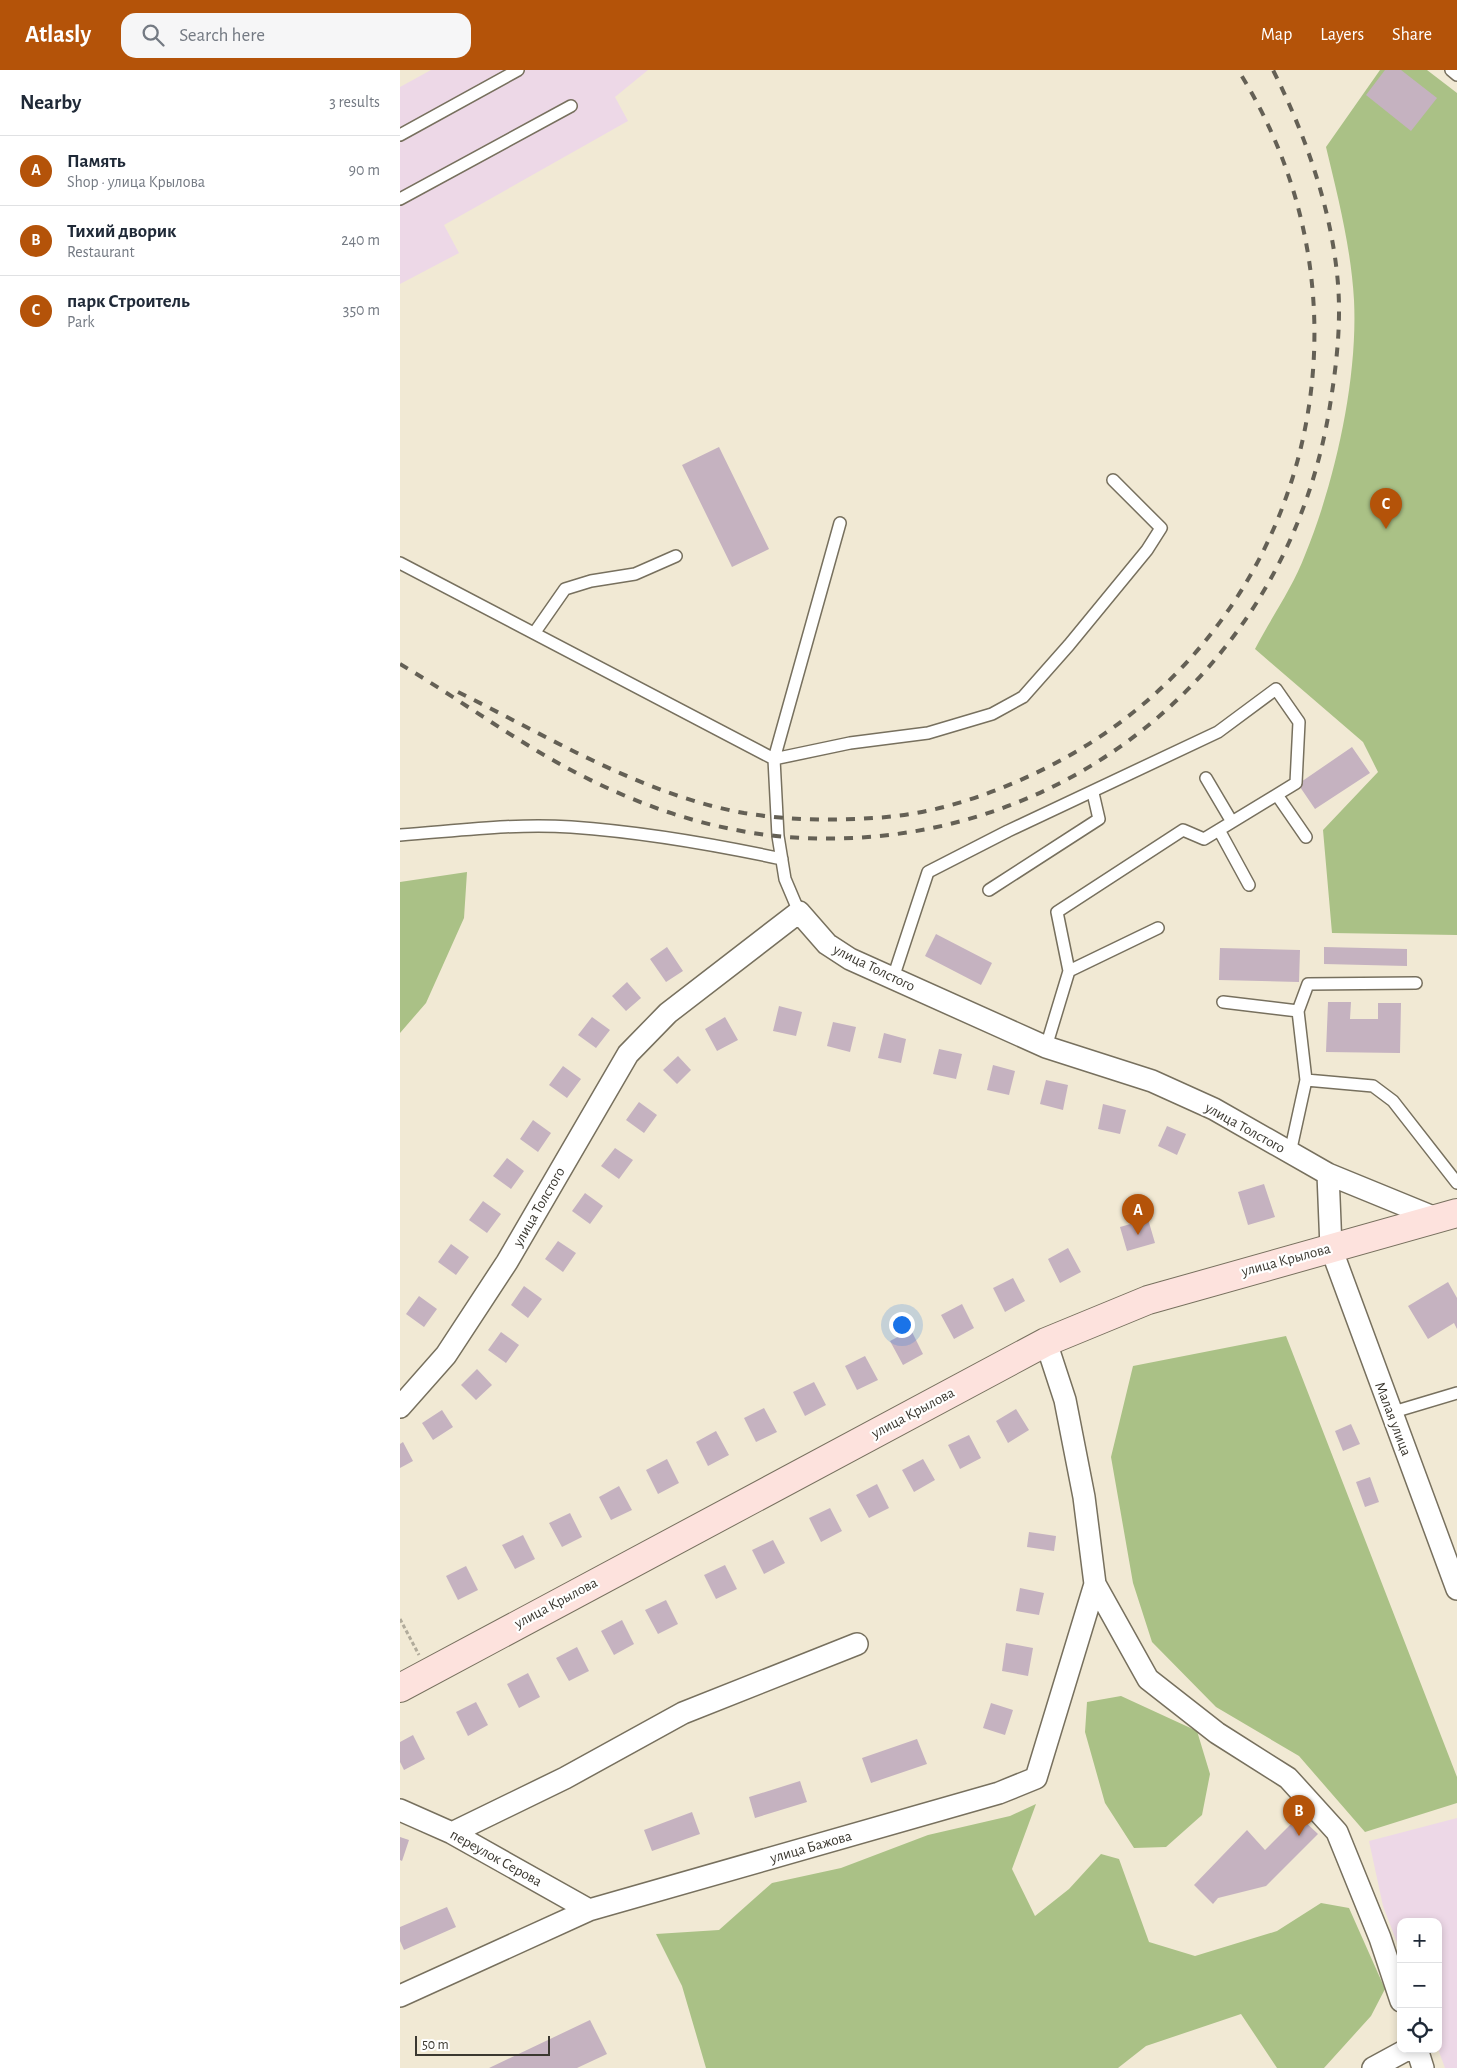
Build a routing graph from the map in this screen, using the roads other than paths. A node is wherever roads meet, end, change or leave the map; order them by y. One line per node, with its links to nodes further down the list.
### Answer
1 (518, 70): 5 (lane)
2 (1451, 70): 3 (lane)
3 (1457, 75)
4 (571, 106): 6 (lane)
5 (400, 135)
6 (400, 199)
7 (1113, 480): 12 (lane)
8 (840, 523): 12 (lane)
9 (676, 556): 11 (lane)
10 (400, 563): 11 (lane)
11 (535, 632): 12 (lane)
12 (774, 759): 20 (lane)
13 (1206, 778): 16 (lane)
14 (1093, 793): 15 (lane); 22 (lane); 26 (lane)
15 (1277, 795): 16 (lane); 19 (lane)
16 (1232, 822): 17 (lane)
17 (1219, 830): 21 (lane); 25 (lane)
18 (400, 836): 20 (lane)
19 (1306, 837)
20 (782, 859): 23 (lane)
21 (1249, 884)
22 (989, 890)
23 (799, 912): 26 (street, улица Толстого); 39 (street, улица Толстого)
24 (1158, 928): 25 (lane)
25 (1069, 971): 30 (lane)
26 (893, 978): 30 (street, улица Толстого)
27 (1416, 982): 29 (lane)
28 (1223, 1002): 29 (lane)
29 (1298, 1011): 31 (lane)
30 (1046, 1047): 32 (street, улица Толстого)
31 (1306, 1080): 32 (lane); 34 (lane)
32 (1290, 1153): 33 (street, улица Толстого)
33 (1328, 1174): 35 (street, улица Толстого); 36 (street, Малая улица)
34 (1457, 1183)
35 (1448, 1216): 36 (main road, улица Крылова)
36 (1331, 1248): 37 (main road, улица Крылова); 40 (street, Малая улица)
37 (1046, 1342): 42 (street); 45 (main road, улица Крылова)
38 (1457, 1393): 40 (lane)
39 (400, 1406)
40 (1390, 1413): 41 (street, Малая улица)
41 (1447, 1536): 43 (street, Малая улица)
42 (1095, 1584): 48 (street, улица Бажова); 49 (street)
43 (1457, 1589)
44 (857, 1644): 47 (street)
45 (400, 1688)
46 (400, 1810): 47 (street, переулок Серова)
47 (452, 1833): 48 (street, переулок Серова)
48 (589, 1910): 50 (street, улица Бажова)
49 (1397, 1990)
50 (400, 1996)
51 (1401, 2053): 53 (street)
52 (1418, 2053): 54 (street)
53 (1373, 2068)
54 (1424, 2068)

